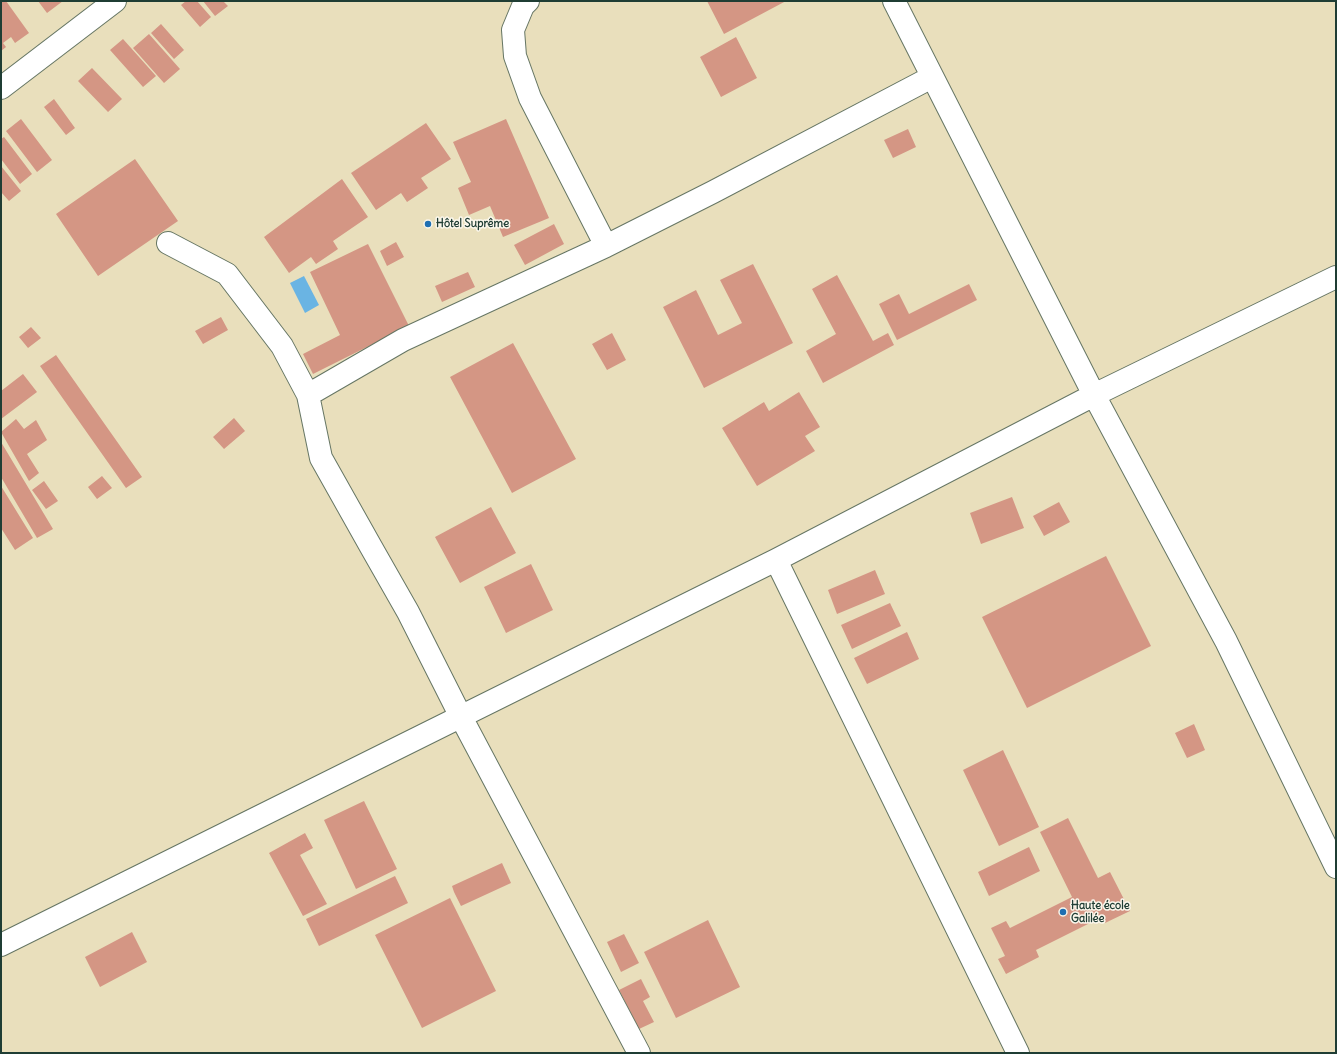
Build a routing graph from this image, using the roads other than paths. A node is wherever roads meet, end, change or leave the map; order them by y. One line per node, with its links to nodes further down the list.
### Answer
1 (115, 1): 5 (street)
2 (528, 1): 7 (street)
3 (894, 1): 4 (street)
4 (932, 77): 7 (street); 10 (street)
5 (1, 88)
6 (168, 243): 9 (street)
7 (606, 246): 9 (street)
8 (1336, 277): 10 (street)
9 (308, 395): 12 (street)
10 (1094, 395): 11 (street); 13 (street)
11 (776, 560): 12 (street); 17 (street)
12 (461, 717): 15 (street); 16 (street)
13 (1328, 832): 14 (street)
14 (1336, 867)
15 (1, 945)
16 (639, 1053)
17 (1018, 1053)

